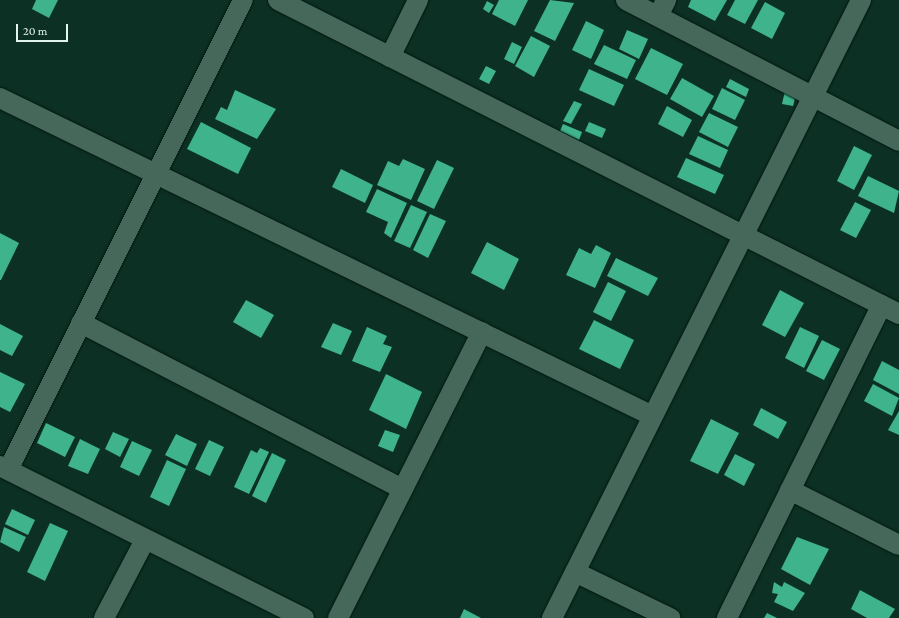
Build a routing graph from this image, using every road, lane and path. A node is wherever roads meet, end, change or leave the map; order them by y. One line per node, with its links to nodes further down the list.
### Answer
1 (243, 0): 11 (street)
2 (278, 0): 7 (street)
3 (418, 0): 7 (street)
4 (626, 0): 6 (street)
5 (861, 0): 8 (street)
6 (662, 8): 8 (street)
7 (390, 57): 12 (street)
8 (813, 96): 10 (street); 12 (street)
9 (1, 101): 11 (street)
10 (899, 141)
11 (155, 175): 14 (street); 15 (street)
12 (743, 235): 13 (street); 16 (street)
13 (890, 309): 19 (street)
14 (81, 323): 17 (street); 18 (street)
15 (482, 332): 16 (street); 18 (street)
16 (653, 416): 22 (street)
17 (4, 468): 20 (street)
18 (403, 489): 25 (street)
19 (790, 490): 21 (street); 28 (street)
20 (145, 540): 23 (street); 24 (street)
21 (899, 545)
22 (575, 572): 26 (street); 27 (street)
23 (104, 618)
24 (304, 618)
25 (338, 618)
26 (552, 618)
27 (670, 618)
28 (727, 618)

